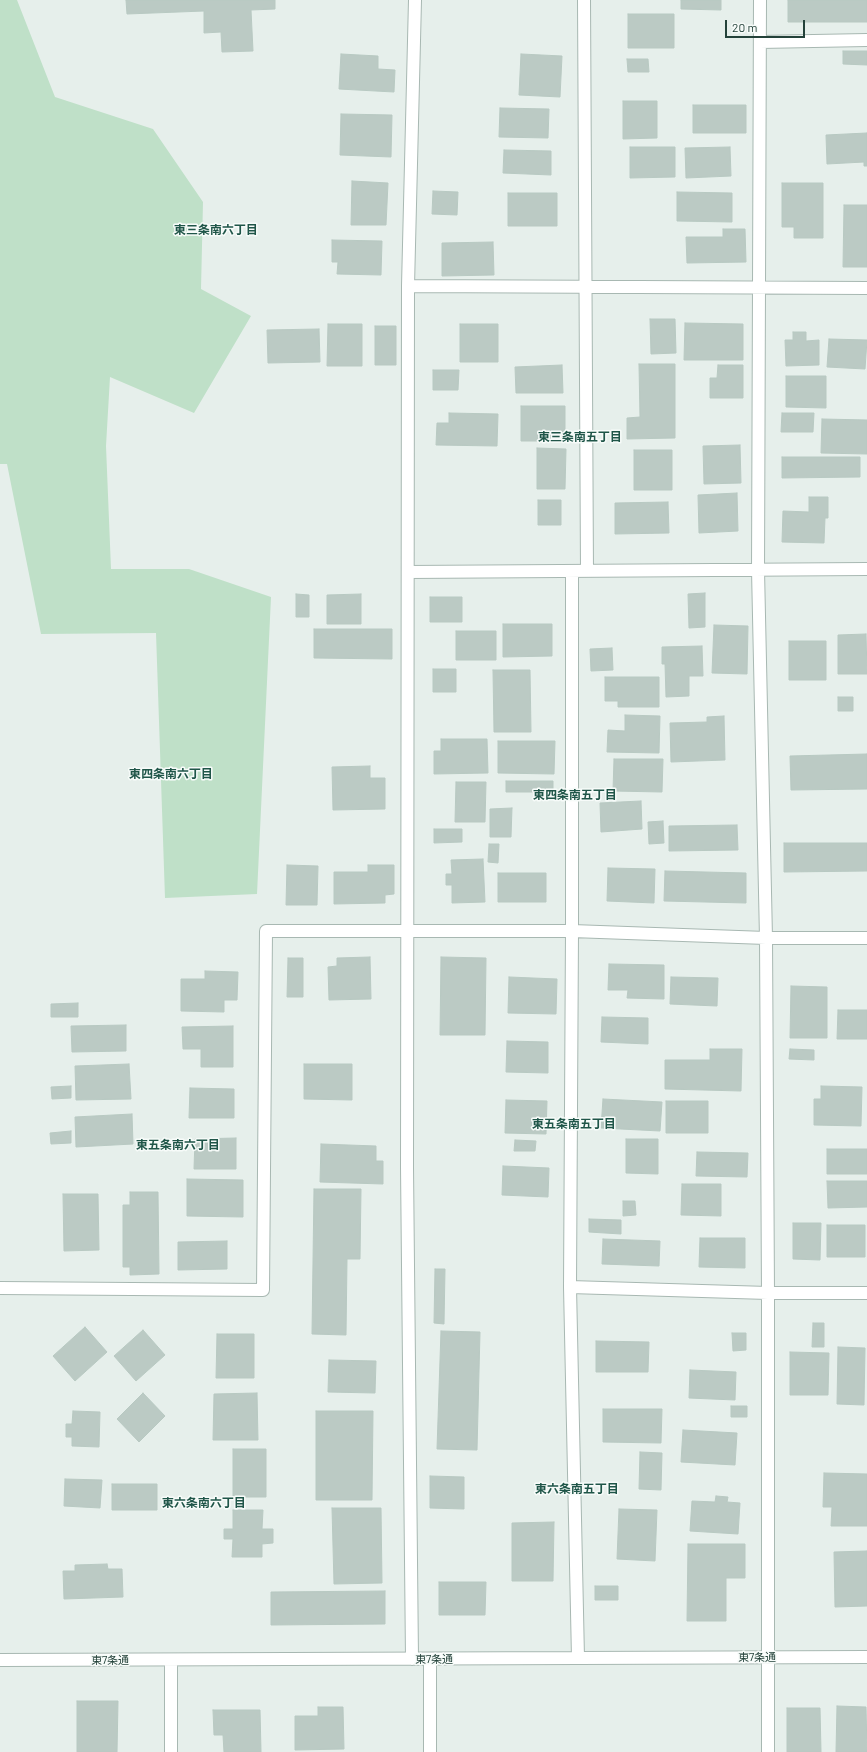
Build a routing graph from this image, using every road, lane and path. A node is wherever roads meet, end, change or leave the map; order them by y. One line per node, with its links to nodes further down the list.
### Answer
1 (415, 0): 6 (street)
2 (584, 0): 7 (street)
3 (760, 0): 5 (street)
4 (867, 40): 5 (street)
5 (760, 42): 8 (street)
6 (408, 286): 7 (street); 14 (street)
7 (585, 288): 8 (street); 13 (street)
8 (759, 288): 9 (street); 11 (street)
9 (867, 288)
10 (867, 569): 11 (street)
11 (758, 570): 13 (street); 17 (street)
12 (572, 571): 13 (street); 14 (street); 16 (street)
13 (587, 571)
14 (408, 572): 15 (street)
15 (409, 931): 16 (street); 20 (street); 26 (street)
16 (572, 931): 17 (street); 19 (street)
17 (766, 938): 18 (street); 21 (street)
18 (867, 938)
19 (570, 1287): 21 (street); 25 (street)
20 (0, 1288)
21 (768, 1293): 22 (street); 23 (street)
22 (867, 1293)
23 (767, 1657): 24 (street, 東7条通); 25 (street, 東7条通); 32 (street)
24 (867, 1657)
25 (578, 1658): 27 (street, 東7条通)
26 (412, 1659): 27 (street, 東7条通); 29 (street, 東7条通)
27 (430, 1659): 31 (street)
28 (0, 1660): 29 (street, 東7条通)
29 (170, 1660): 30 (street)
30 (171, 1752)
31 (430, 1752)
32 (768, 1752)

